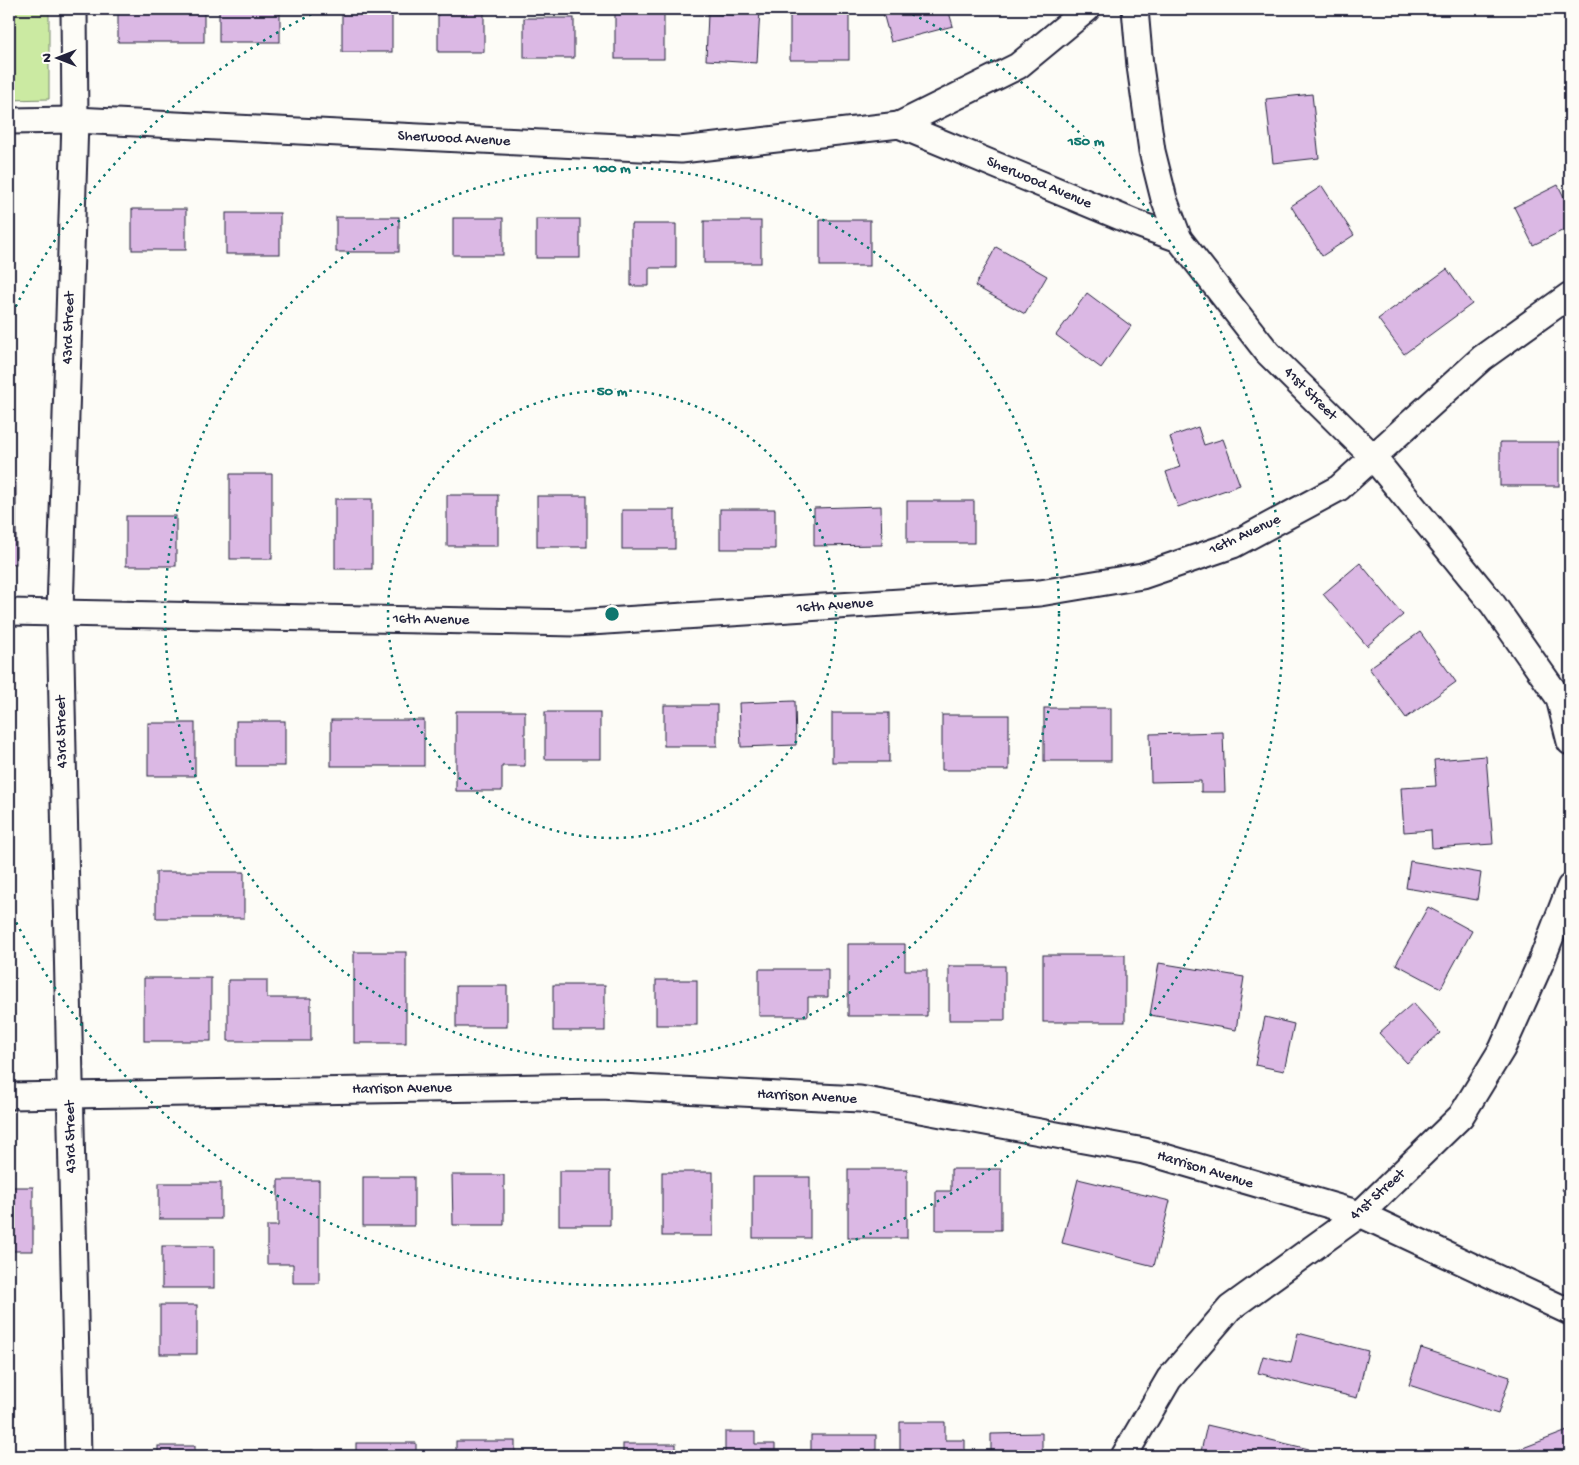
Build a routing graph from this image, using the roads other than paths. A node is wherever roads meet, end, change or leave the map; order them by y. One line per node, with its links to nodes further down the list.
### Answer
1 (74, 9): 4 (street, 43rd Street)
2 (1087, 9): 6 (street, Sherwood Avenue)
3 (1135, 9): 7 (street, 41st Street)
4 (75, 120): 5 (street, Sherwood Avenue); 6 (street, Sherwood Avenue); 10 (street, 43rd Street)
5 (9, 121)
6 (899, 125): 7 (street, Sherwood Avenue)
7 (1180, 239): 9 (street, 41st Street)
8 (1570, 295): 9 (street, 16th Avenue)
9 (1372, 456): 10 (street, 16th Avenue); 12 (street, 41st Street)
10 (60, 611): 11 (street, 16th Avenue); 14 (street, 43rd Street)
11 (9, 612)
12 (1570, 742)
13 (1570, 887): 16 (street, 41st Street)
14 (70, 1095): 15 (street, Harrison Avenue); 16 (street, Harrison Avenue); 18 (street, 43rd Street)
15 (9, 1096)
16 (1360, 1214): 17 (street, Harrison Avenue); 19 (street, 41st Street)
17 (1570, 1312)
18 (78, 1456)
19 (1124, 1456)

